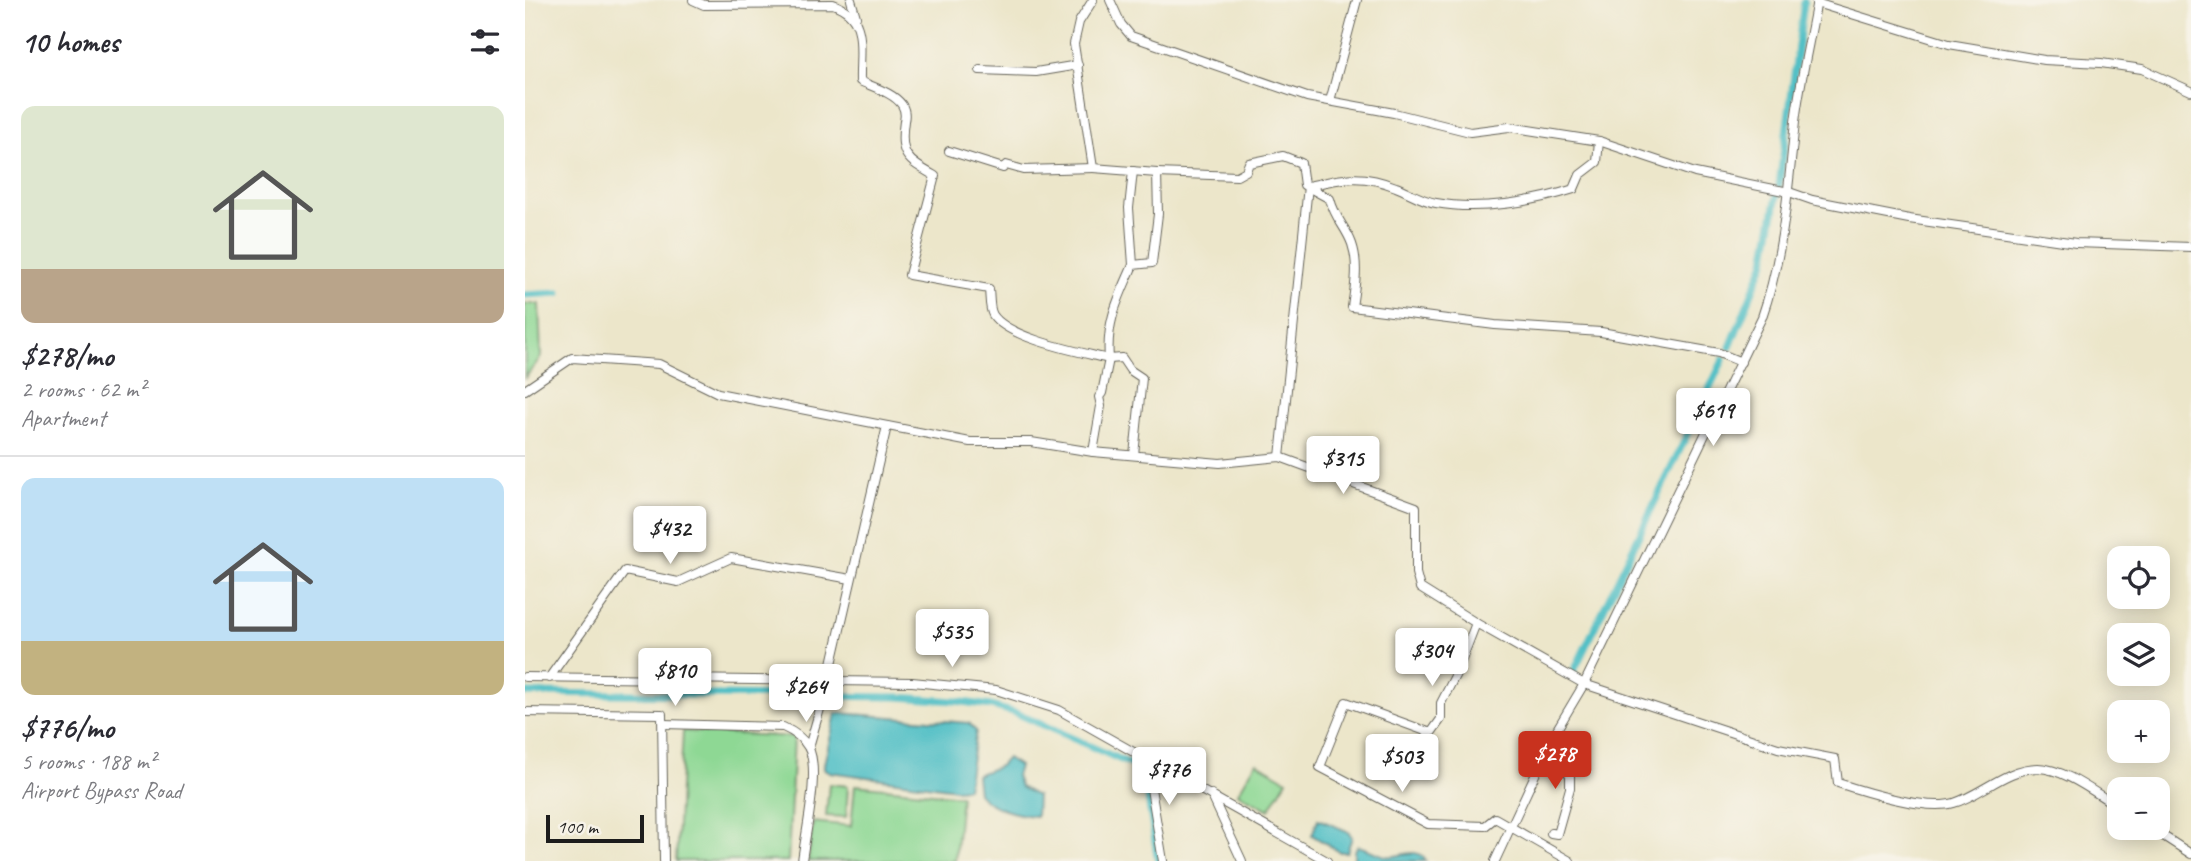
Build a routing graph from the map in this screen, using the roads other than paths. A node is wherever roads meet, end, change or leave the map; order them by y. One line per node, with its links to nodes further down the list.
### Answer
1 (693, 0): 7 (street)
2 (851, 0): 7 (street)
3 (1110, 0): 11 (street)
4 (1357, 0): 11 (street)
5 (1816, 1): 10 (street); 18 (street)
6 (1088, 2): 8 (street)
7 (856, 20): 21 (street)
8 (1078, 65): 9 (street); 14 (street)
9 (979, 70)
10 (2191, 90)
11 (1330, 101): 12 (street)
12 (1599, 141): 17 (street); 18 (street)
13 (949, 151): 14 (street)
14 (1093, 168): 15 (street)
15 (1133, 171): 16 (street); 20 (street)
16 (1157, 173): 17 (street); 20 (street)
17 (1308, 186): 22 (street); 27 (street)
18 (1789, 192): 19 (street); 22 (street)
19 (2191, 247)
20 (1133, 265): 21 (street)
21 (1109, 359): 25 (street); 26 (street)
22 (1741, 362): 33 (street)
23 (525, 390): 24 (street)
24 (887, 426): 25 (street); 28 (street)
25 (1093, 452): 26 (street)
26 (1135, 455): 27 (street)
27 (1280, 457): 29 (street)
28 (852, 579): 31 (street); 32 (street)
29 (1476, 623): 33 (street); 41 (street)
30 (525, 677): 31 (street)
31 (549, 678): 32 (street)
32 (828, 681): 36 (street); 37 (street)
33 (1584, 684): 38 (street); 40 (street)
34 (525, 712): 35 (street)
35 (663, 724): 36 (street); 45 (street)
36 (809, 747): 46 (street)
37 (1146, 758): 39 (street); 47 (street)
38 (1541, 762): 41 (street); 42 (street)
39 (1210, 794): 48 (street); 49 (street)
40 (2107, 800)
41 (1512, 826): 50 (street); 51 (street)
42 (1551, 833)
43 (2169, 840): 44 (street)
44 (2191, 854)
45 (664, 861)
46 (802, 861)
47 (1163, 861)
48 (1243, 861)
49 (1328, 861)
50 (1495, 861)
51 (1570, 861)

